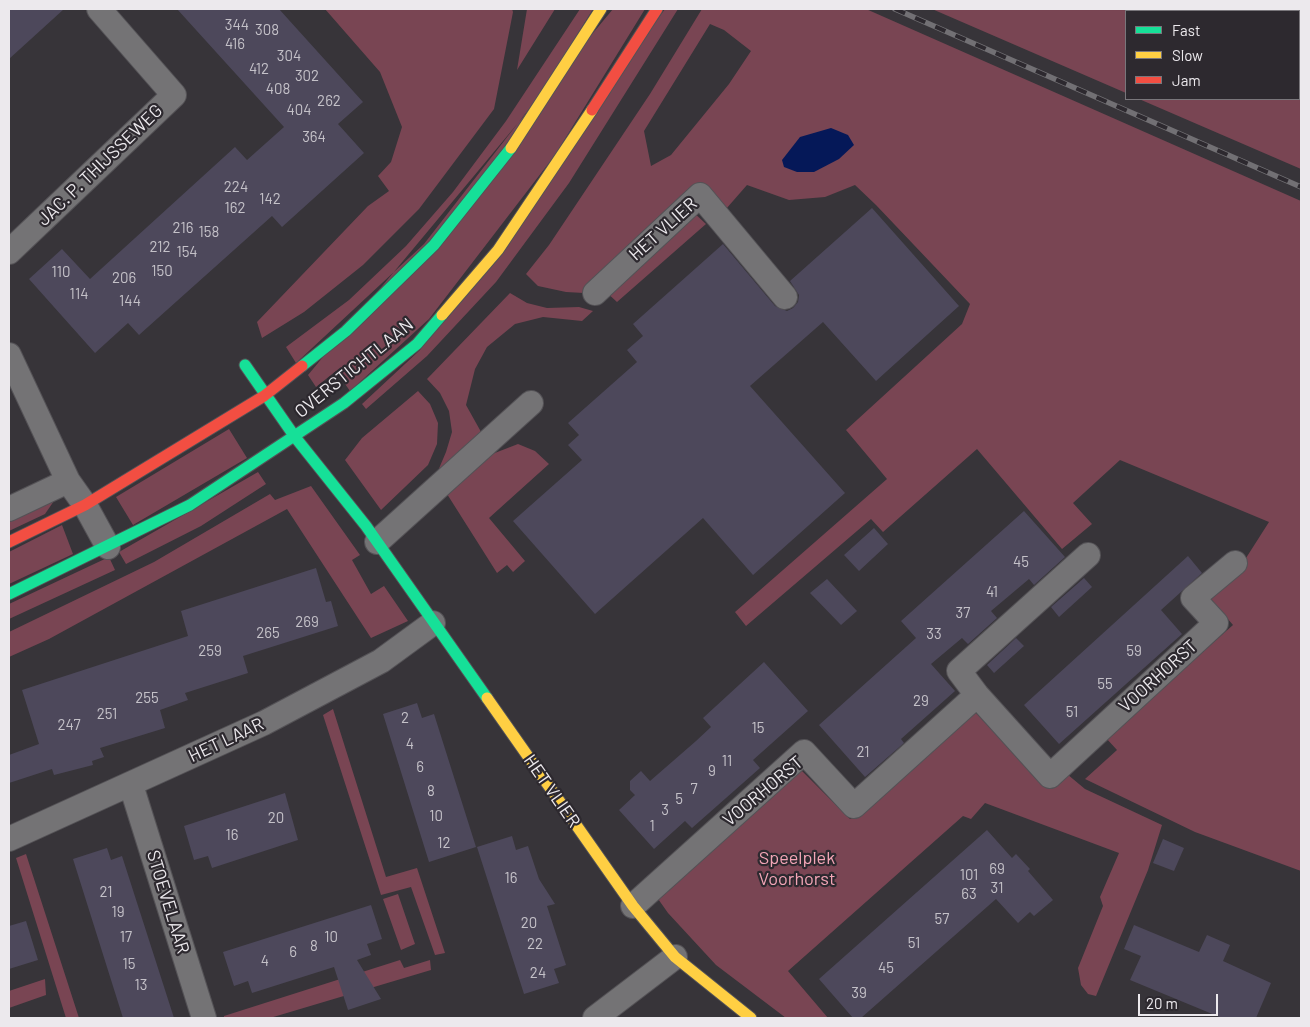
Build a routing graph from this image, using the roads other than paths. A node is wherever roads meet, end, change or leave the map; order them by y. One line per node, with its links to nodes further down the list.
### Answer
1 (99, 9): 4 (street, JAC. P. THIJSSEWEG)
2 (601, 9): 9 (main road, OVERSTICHTLAAN)
3 (657, 9): 11 (main road, OVERSTICHTLAAN)
4 (9, 252)
5 (594, 292): 6 (street, HET VLIER)
6 (786, 297)
7 (9, 355): 12 (street)
8 (245, 365): 9 (main road)
9 (264, 396): 11 (main road, HET VLIER); 13 (main road, OVERSTICHTLAAN)
10 (531, 403): 16 (street)
11 (295, 437): 16 (main road, HET VLIER); 17 (main road, OVERSTICHTLAAN)
12 (68, 481): 13 (street); 14 (street)
13 (85, 505): 15 (main road, OVERSTICHTLAAN); 17 (street)
14 (9, 509)
15 (9, 542)
16 (377, 542): 21 (main road, HET VLIER)
17 (108, 547): 20 (main road, OVERSTICHTLAAN)
18 (1088, 555): 22 (street, VOORHORST)
19 (1235, 563): 22 (street, VOORHORST)
20 (9, 594)
21 (433, 623): 23 (street, HET LAAR); 25 (main road, HET VLIER)
22 (977, 695): 25 (street, VOORHORST)
23 (131, 785): 24 (street, HET LAAR); 27 (street, STOEVELAAR)
24 (9, 839)
25 (633, 906): 26 (main road, HET VLIER)
26 (675, 957): 28 (street); 29 (main road, HET VLIER)
27 (204, 1018)
28 (595, 1018)
29 (751, 1018)

